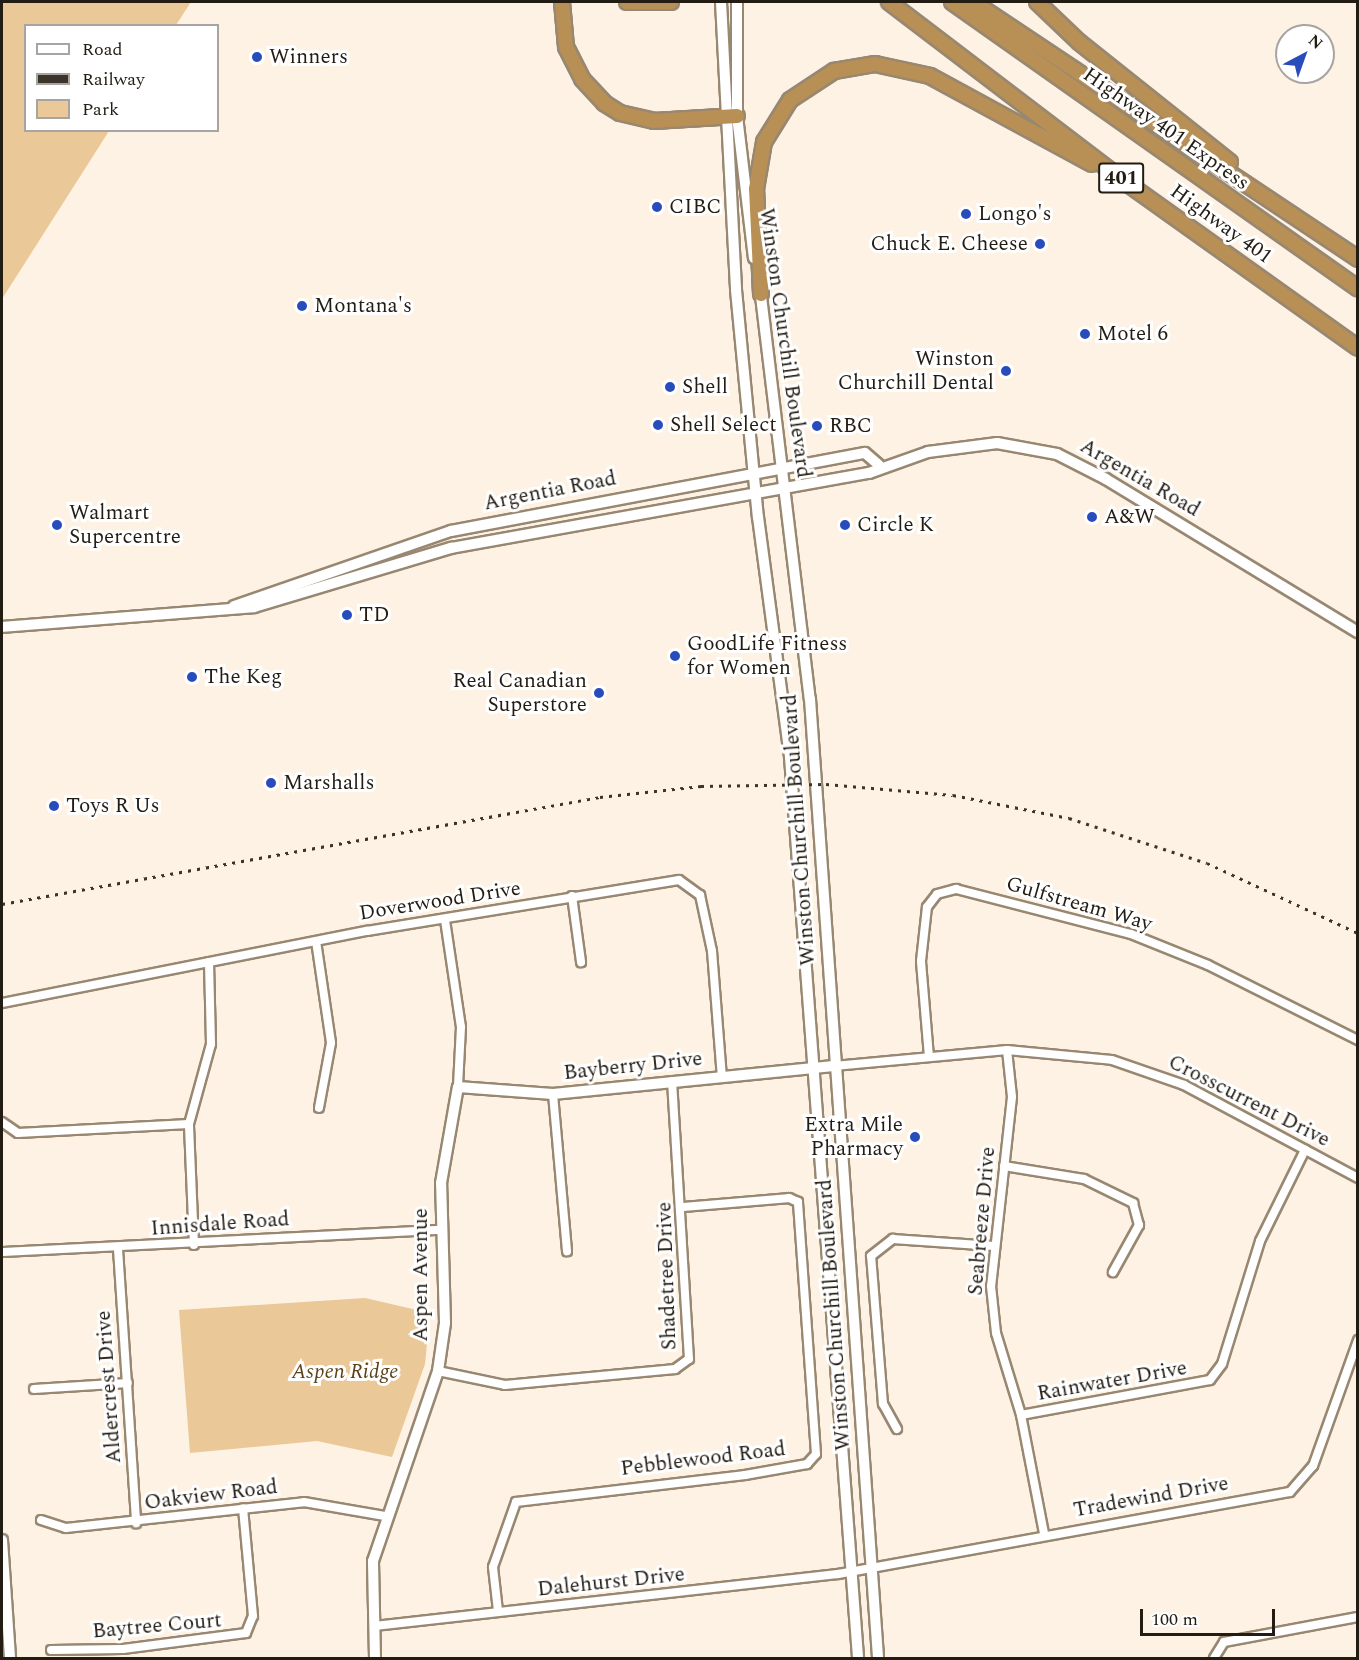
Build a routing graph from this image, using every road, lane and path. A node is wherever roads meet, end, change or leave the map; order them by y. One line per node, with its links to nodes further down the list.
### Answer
1 (562, 2): 10 (highway)
2 (627, 2): 3 (highway)
3 (671, 2)
4 (721, 2): 10 (main road, Winston Churchill Boulevard)
5 (737, 2): 10 (main road, Winston Churchill Boulevard)
6 (889, 2): 11 (highway, Highway 401 / 401)
7 (952, 2): 14 (highway, Highway 401 Express / 401)
8 (973, 2): 12 (highway)
9 (1037, 2): 12 (highway)
10 (730, 117): 15 (main road, Winston Churchill Boulevard); 19 (main road, Winston Churchill Boulevard)
11 (1124, 181): 15 (highway); 16 (highway, Highway 401 / 401)
12 (1338, 246): 13 (highway)
13 (1358, 259)
14 (1358, 288)
15 (761, 294): 18 (main road, Winston Churchill Boulevard)
16 (1358, 348)
17 (879, 465): 18 (main road, Argentia Road); 20 (main road, Argentia Road); 24 (main road, Argentia Road)
18 (783, 467): 19 (main road, Argentia Road); 20 (main road, Winston Churchill Boulevard)
19 (755, 472): 21 (main road, Winston Churchill Boulevard); 22 (main road, Argentia Road)
20 (785, 488): 21 (main road, Argentia Road); 34 (main road, Winston Churchill Boulevard)
21 (757, 493): 22 (main road, Argentia Road); 35 (main road, Winston Churchill Boulevard)
22 (233, 606): 23 (main road, Argentia Road)
23 (2, 627)
24 (1358, 632)
25 (572, 896): 26 (street, Doverwood Drive); 29 (street); 36 (street, Doverwood Drive)
26 (445, 920): 27 (street, Doverwood Drive); 38 (street, Aspen Avenue)
27 (316, 941): 28 (street, Doverwood Drive); 40 (street)
28 (209, 962): 30 (street, Doverwood Drive); 42 (street)
29 (581, 962)
30 (2, 1004)
31 (1358, 1040): 33 (street, Gulfstream Way)
32 (1007, 1050): 33 (street, Crosscurrent Drive); 43 (street, Crosscurrent Drive); 44 (street, Seabreeze Drive)
33 (929, 1057): 34 (street, Crosscurrent Drive)
34 (834, 1066): 35 (main road, Bayberry Drive); 66 (main road, Winston Churchill Boulevard)
35 (812, 1067): 36 (main road, Bayberry Drive); 67 (main road, Winston Churchill Boulevard)
36 (722, 1077): 37 (main road, Bayberry Drive)
37 (672, 1082): 39 (main road, Bayberry Drive); 46 (street, Shadetree Drive)
38 (458, 1087): 39 (main road, Bayberry Drive); 47 (main road, Aspen Avenue)
39 (553, 1094): 51 (street)
40 (320, 1108)
41 (2, 1122): 42 (street)
42 (189, 1124): 48 (street)
43 (1305, 1150): 45 (street, Crosscurrent Drive); 58 (street, Rainwater Drive)
44 (1004, 1166): 49 (street, Seabreeze Drive); 53 (street)
45 (1358, 1178)
46 (684, 1207): 55 (street, Shadetree Drive); 68 (street, Pebblewood Road)
47 (441, 1230): 48 (street, Innisdale Road); 55 (main road, Aspen Avenue)
48 (194, 1245): 50 (street, Innisdale Road)
49 (994, 1246): 58 (street, Seabreeze Drive); 59 (street)
50 (118, 1249): 52 (street, Innisdale Road); 56 (street, Aldercrest Drive)
51 (567, 1251)
52 (2, 1252)
53 (1113, 1272)
54 (1358, 1340): 64 (street, Tradewind Drive)
55 (438, 1371): 61 (main road, Aspen Avenue)
56 (128, 1383): 57 (street); 63 (street, Aldercrest Drive)
57 (34, 1389)
58 (1021, 1415): 64 (street, Seabreeze Drive)
59 (897, 1429)
60 (243, 1508): 61 (street, Oakview Road); 63 (street, Oakview Road); 71 (street, Baytree Court)
61 (385, 1516): 70 (main road, Aspen Avenue)
62 (41, 1520): 63 (street, Oakview Road)
63 (136, 1523)
64 (1044, 1533): 66 (street, Tradewind Drive)
65 (2, 1540): 72 (main road)
66 (871, 1567): 67 (street, Tradewind Drive); 75 (main road, Winston Churchill Boulevard)
67 (851, 1572): 68 (street, Dalehurst Drive); 74 (main road, Winston Churchill Boulevard)
68 (498, 1611): 70 (street, Dalehurst Drive)
69 (1358, 1617): 76 (street)
70 (374, 1626): 73 (main road, Aspen Avenue)
71 (51, 1650)
72 (10, 1659)
73 (375, 1659)
74 (858, 1659)
75 (878, 1659)
76 (1214, 1659)

